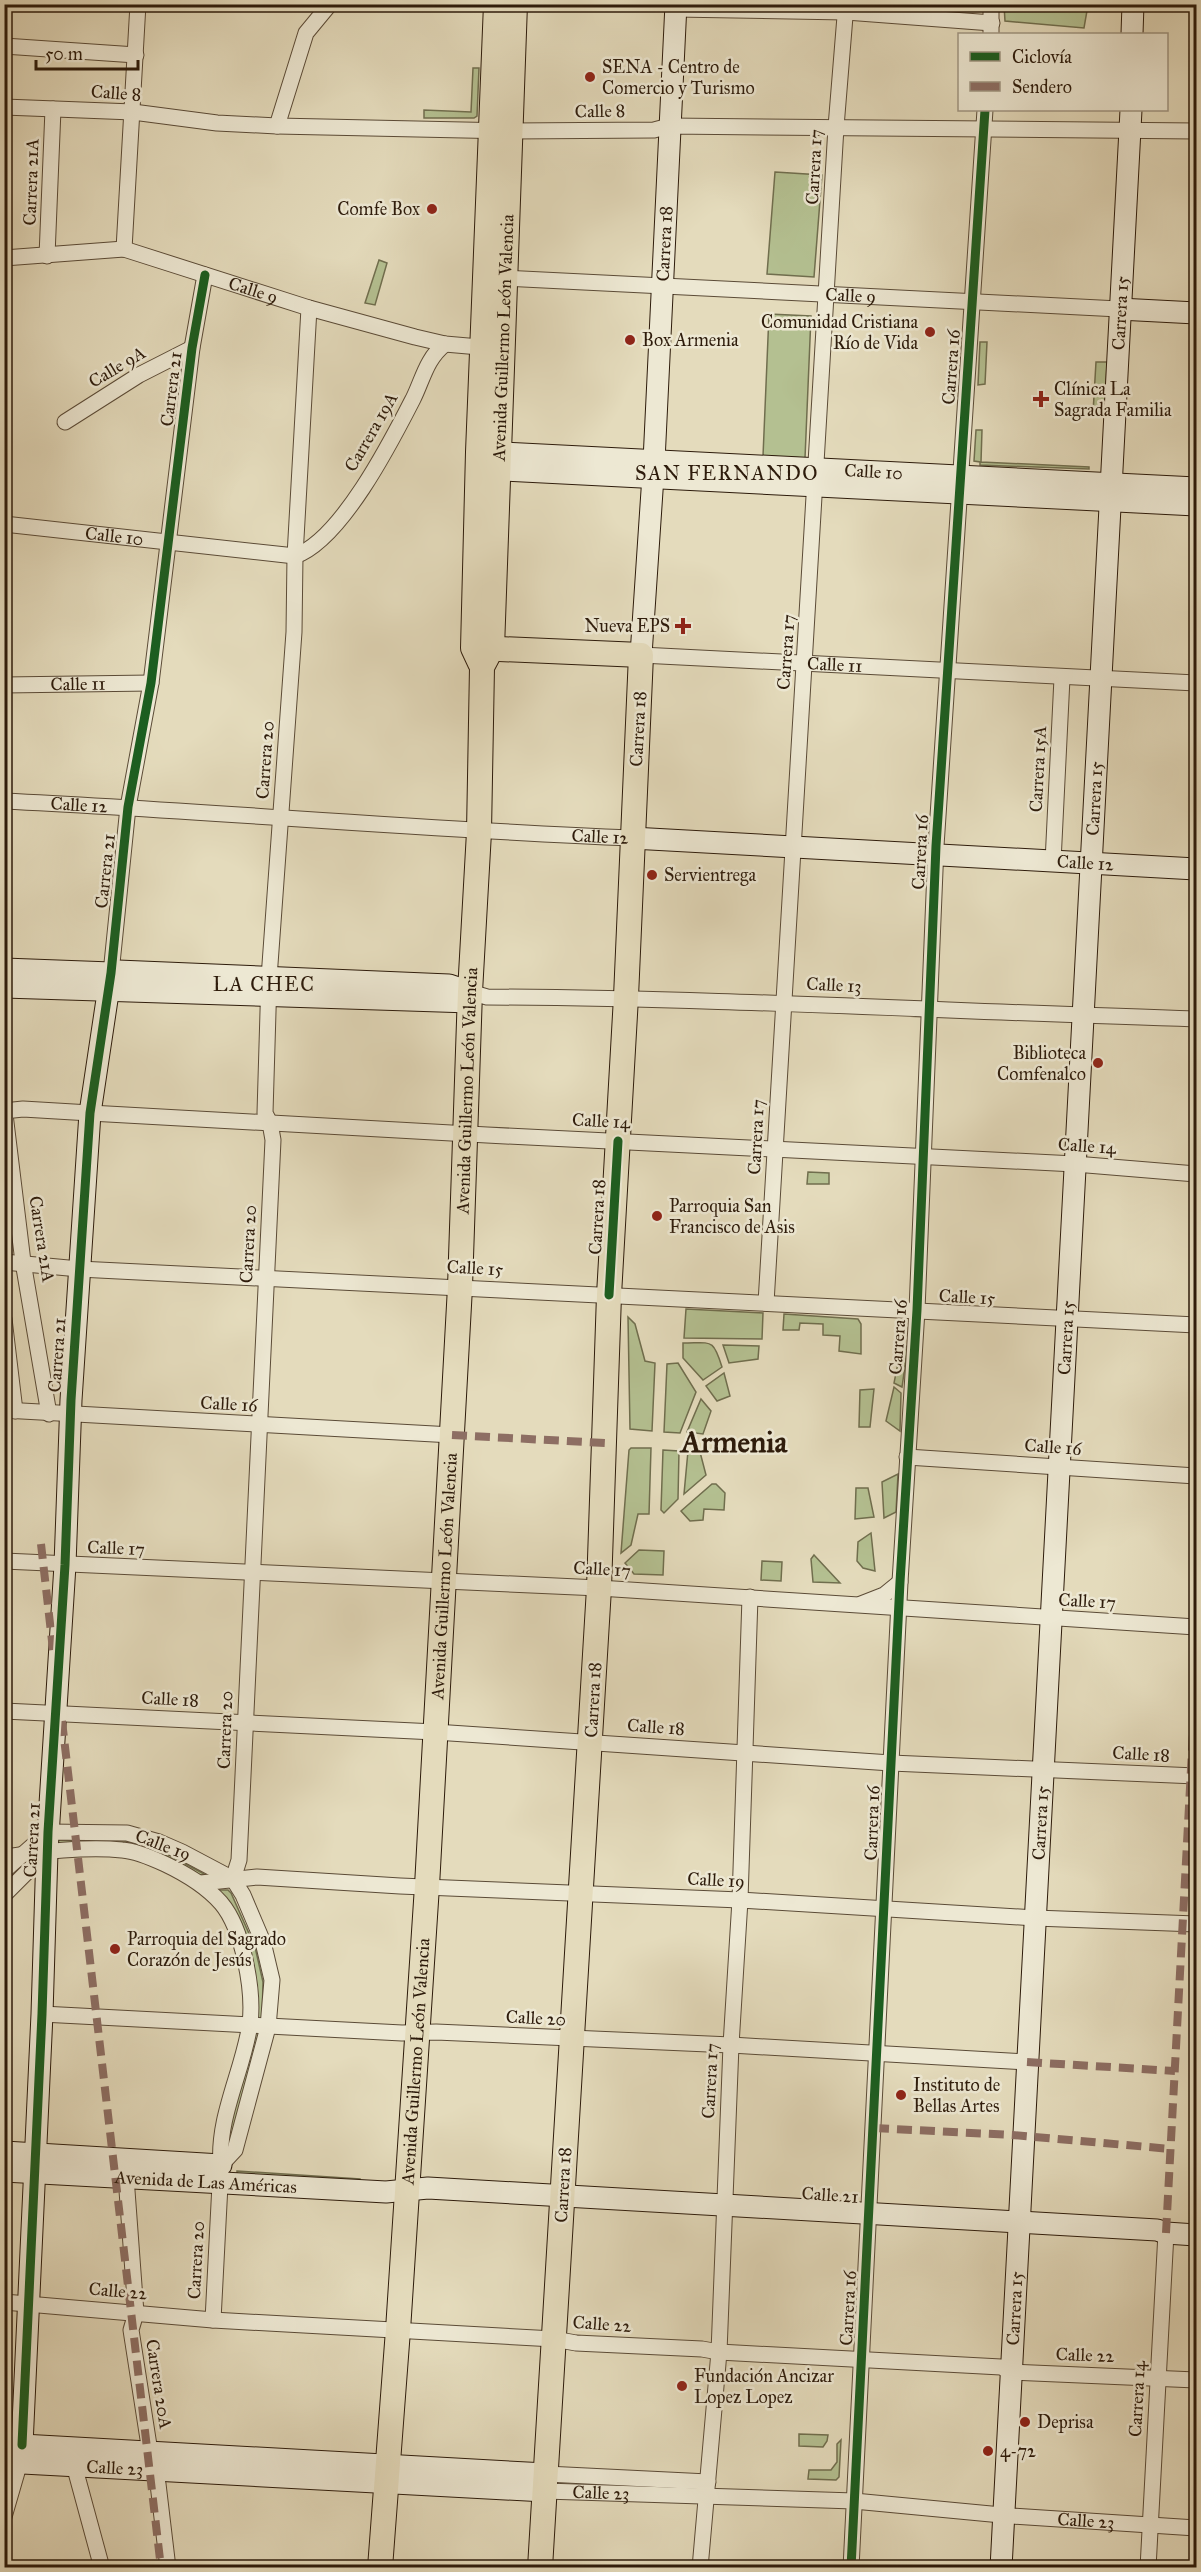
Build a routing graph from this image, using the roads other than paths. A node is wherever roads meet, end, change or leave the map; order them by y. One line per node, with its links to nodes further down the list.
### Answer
1 (138, 4): 12 (street)
2 (330, 4): 18 (street)
3 (496, 4): 22 (main road, Avenida Guillermo León Valencia)
4 (515, 4): 22 (main road, Avenida Guillermo León Valencia)
5 (991, 4): 9 (street)
6 (1133, 4): 10 (street)
7 (675, 7): 8 (street); 19 (street, Carrera 18)
8 (846, 8): 9 (street); 20 (street, Carrera 17)
9 (991, 29)
10 (1132, 33)
11 (4, 46): 12 (street)
12 (136, 55): 17 (street)
13 (4, 107): 14 (street, Calle 8)
14 (53, 109): 17 (street, Calle 8); 26 (street, Carrera 21A)
15 (985, 111): 21 (street, Carrera 16)
16 (1131, 111): 23 (street, Carrera 15)
17 (133, 112): 18 (street, Calle 8); 25 (street)
18 (277, 126): 22 (street, Calle 8)
19 (669, 126): 20 (street, Calle 8); 22 (street, Calle 8); 30 (street, Carrera 18)
20 (836, 127): 21 (street, Calle 8); 31 (street, Carrera 17)
21 (984, 129): 23 (street, Calle 8); 32 (street, Carrera 16)
22 (501, 131): 29 (main road, Avenida Guillermo León Valencia); 38 (main road, Avenida Guillermo León Valencia)
23 (1131, 132): 24 (street, Calle 8); 34 (street, Carrera 15)
24 (1197, 132)
25 (124, 249): 26 (street, Calle 9); 28 (street, Calle 9)
26 (47, 256): 27 (street, Calle 9)
27 (4, 258)
28 (205, 274): 33 (street, Calle 9); 37 (street, Carrera 21)
29 (505, 278): 30 (street, Calle 9); 38 (main road, Avenida Guillermo León Valencia)
30 (663, 286): 31 (street, Calle 9); 41 (street, Carrera 18)
31 (827, 294): 32 (street, Calle 9); 42 (street, Carrera 17)
32 (972, 302): 34 (street, Calle 9); 43 (street, Carrera 16)
33 (309, 308): 36 (street, Calle 9); 49 (street, Carrera 20)
34 (1119, 309): 35 (street, Calle 9); 45 (street, Carrera 15)
35 (1197, 313)
36 (445, 344): 38 (street, Calle 9); 49 (street, Carrera 19A)
37 (192, 348): 39 (street, Calle 9A); 48 (street, Carrera 21)
38 (492, 348): 40 (main road, Avenida Guillermo León Valencia)
39 (65, 422)
40 (488, 461): 41 (street, Calle 10); 50 (main road, Avenida Guillermo León Valencia)
41 (653, 469): 42 (street, Calle 10); 51 (street, Carrera 18)
42 (816, 477): 43 (street, Calle 10); 52 (street, Carrera 17)
43 (960, 484): 45 (street, Calle 10); 53 (street, Carrera 16)
44 (1197, 488): 45 (street, Calle 10)
45 (1112, 491): 46 (street, Calle 10); 55 (street, Carrera 15)
46 (1197, 505)
47 (4, 524): 48 (street, Calle 10)
48 (169, 542): 49 (street, Calle 10); 56 (street, Carrera 21)
49 (295, 556): 61 (street, Carrera 20)
50 (482, 654): 51 (main road, Calle 11); 62 (main road, Avenida Guillermo León Valencia)
51 (641, 655): 52 (street, Calle 11); 63 (main road, Carrera 18)
52 (805, 663): 53 (street, Calle 11); 64 (street, Carrera 17)
53 (948, 671): 54 (street, Calle 11); 65 (street, Carrera 16)
54 (1062, 678): 55 (street, Calle 11); 66 (street, Carrera 15A)
55 (1102, 680): 57 (street, Calle 11); 67 (street, Carrera 15)
56 (151, 683): 58 (street, Calle 11); 60 (street, Carrera 21)
57 (1197, 683)
58 (4, 685)
59 (4, 801): 60 (street, Calle 12)
60 (128, 807): 61 (street, Calle 12); 70 (street, Carrera 21)
61 (281, 819): 62 (street, Calle 12); 71 (street, Carrera 20)
62 (479, 832): 63 (street, Calle 12); 73 (main road, Avenida Guillermo León Valencia)
63 (632, 838): 64 (street, Calle 12); 74 (main road, Carrera 18)
64 (793, 849): 65 (street, Calle 12); 75 (street, Carrera 17)
65 (936, 856): 66 (street, Calle 12); 76 (street, Carrera 16)
66 (1053, 862): 67 (street, Calle 12)
67 (1091, 863): 68 (street, Calle 12); 77 (street, Carrera 15)
68 (1197, 869)
69 (4, 969): 70 (street)
70 (109, 982): 71 (street); 72 (street); 81 (street, Carrera 21)
71 (269, 986): 73 (street); 82 (street, Carrera 20)
72 (4, 987)
73 (470, 997): 74 (street, Calle 13); 83 (main road, Avenida Guillermo León Valencia)
74 (626, 997): 75 (street, Calle 13); 84 (main road, Carrera 18)
75 (783, 1002): 76 (street, Calle 13); 85 (street, Carrera 17)
76 (930, 1009): 77 (street, Calle 13); 86 (street, Carrera 16)
77 (1083, 1016): 78 (street, Calle 13); 87 (street, Carrera 15)
78 (1197, 1019)
79 (4, 1106): 80 (street, Carrera 21A)
80 (5, 1111): 81 (street, Calle 14); 90 (street, Carrera 21A)
81 (90, 1113): 82 (street, Calle 14); 91 (street, Carrera 21)
82 (270, 1123): 83 (street, Calle 14); 92 (street, Carrera 20)
83 (467, 1133): 84 (street, Calle 14); 93 (main road, Avenida Guillermo León Valencia)
84 (618, 1142): 85 (street, Calle 14); 94 (main road, Carrera 18)
85 (775, 1148): 86 (street, Calle 14); 95 (street, Carrera 17)
86 (924, 1158): 87 (street, Calle 14); 97 (street, Carrera 16)
87 (1075, 1164): 88 (street, Calle 14); 99 (street, Carrera 15)
88 (1197, 1173)
89 (4, 1262): 90 (street, Calle 15)
90 (23, 1262): 91 (street, Calle 15); 103 (street, Carrera 21A)
91 (79, 1269): 92 (street, Calle 15); 104 (street, Carrera 21)
92 (266, 1277): 93 (street, Calle 15); 105 (street, Carrera 20)
93 (460, 1287): 94 (street, Calle 15); 106 (main road, Avenida Guillermo León Valencia)
94 (609, 1295): 95 (street, Calle 15); 115 (main road, Carrera 18)
95 (766, 1303): 96 (street, Calle 15)
96 (887, 1309): 97 (street, Calle 15); 101 (street, Carrera 16)
97 (917, 1310): 99 (street, Calle 15); 101 (street, Carrera 16)
98 (4, 1319): 102 (street)
99 (1065, 1319): 100 (street, Calle 15); 108 (street, Carrera 15)
100 (1197, 1325)
101 (915, 1326): 107 (street, Carrera 16)
102 (10, 1411): 103 (street, Calle 16)
103 (49, 1414): 104 (street, Calle 16)
104 (70, 1415): 105 (street, Calle 16); 111 (street, Carrera 21)
105 (260, 1425): 106 (street, Calle 16); 112 (street, Carrera 20)
106 (452, 1435): 113 (main road, Avenida Guillermo León Valencia)
107 (907, 1457): 108 (street, Calle 16); 114 (street, Carrera 16)
108 (1061, 1467): 109 (street, Calle 16); 119 (street, Carrera 15)
109 (1197, 1476)
110 (4, 1561): 111 (street, Calle 17)
111 (65, 1565): 112 (street, Calle 17); 122 (street, Carrera 21)
112 (252, 1572): 113 (street, Calle 17); 123 (street, Carrera 20)
113 (442, 1582): 115 (street, Calle 17); 124 (main road, Avenida Guillermo León Valencia)
114 (900, 1582): 117 (street); 118 (street, Carrera 16)
115 (599, 1588): 116 (street, Calle 17); 125 (main road, Carrera 18)
116 (750, 1597): 117 (street, Calle 17); 126 (street, Carrera 17)
117 (856, 1605): 118 (street, Calle 17)
118 (899, 1609): 119 (street, Calle 17); 127 (street, Carrera 16)
119 (1052, 1618): 120 (street, Calle 17); 128 (street, Carrera 15)
120 (1197, 1627)
121 (4, 1711): 122 (street, Calle 18)
122 (56, 1713): 123 (street, Calle 18); 130 (street, Carrera 21)
123 (244, 1722): 124 (street, Calle 18); 134 (street, Carrera 20)
124 (435, 1732): 125 (street, Calle 18); 136 (main road, Avenida Guillermo León Valencia)
125 (590, 1743): 126 (street, Calle 18); 137 (main road, Carrera 18)
126 (745, 1753): 127 (street, Calle 18); 139 (street, Carrera 17)
127 (891, 1763): 128 (street, Calle 18); 140 (street, Carrera 16)
128 (1043, 1768): 129 (street, Calle 18); 141 (street, Carrera 15)
129 (1197, 1776)
130 (47, 1842): 131 (street); 134 (street, Calle 19); 135 (street, Calle 19); 138 (street); 143 (street, Carrera 21)
131 (21, 1855): 132 (street); 133 (street)
132 (4, 1857)
133 (4, 1870)
134 (233, 1879): 135 (street, Calle 19); 136 (street, Calle 19); 145 (street)
135 (201, 1884): 144 (street, Carrera 20)
136 (427, 1886): 137 (street, Calle 19); 146 (main road, Avenida Guillermo León Valencia)
137 (581, 1893): 139 (street, Calle 19); 147 (main road, Carrera 18)
138 (4, 1895)
139 (740, 1900): 140 (street, Calle 19); 148 (street, Carrera 17)
140 (885, 1910): 141 (street, Calle 19); 149 (street, Carrera 16)
141 (1035, 1918): 142 (street, Calle 19); 150 (street, Carrera 15)
142 (1197, 1924)
143 (42, 2014): 144 (street, Calle 20); 152 (street, Carrera 21)
144 (249, 2025): 145 (street, Calle 20); 154 (street, Carrera 20)
145 (268, 2026): 146 (street, Calle 20); 154 (street)
146 (417, 2033): 147 (street, Calle 20); 156 (main road, Avenida Guillermo León Valencia)
147 (570, 2039): 148 (street, Calle 20); 157 (main road, Carrera 18)
148 (731, 2045): 149 (street, Calle 20); 158 (street, Carrera 17)
149 (877, 2053): 150 (street, Calle 20); 159 (street, Carrera 16)
150 (1027, 2062): 160 (street, Carrera 15)
151 (4, 2152): 152 (street, Avenida de Las Américas)
152 (35, 2163): 153 (street, Avenida de Las Américas); 154 (street, Avenida de Las Américas); 155 (street, Avenida de Las Américas); 164 (street, Carrera 21)
153 (4, 2171)
154 (220, 2174): 155 (street, Avenida de Las Américas); 156 (street, Avenida de Las Américas); 166 (street, Carrera 20)
155 (126, 2177): 165 (street, Carrera 20A)
156 (407, 2192): 157 (street, Calle 21); 167 (main road, Avenida Guillermo León Valencia)
157 (563, 2196): 158 (street, Calle 21); 168 (main road, Carrera 18)
158 (724, 2205): 159 (street, Calle 21); 169 (street, Carrera 17)
159 (869, 2214): 160 (street, Calle 21); 170 (street, Carrera 16)
160 (1020, 2223): 161 (street, Calle 21); 171 (street, Carrera 15)
161 (1166, 2233): 162 (street, Calle 21); 172 (street, Carrera 14)
162 (1197, 2235)
163 (4, 2302): 164 (street, Calle 22)
164 (30, 2304): 165 (street, Calle 22); 174 (street, Carrera 21)
165 (136, 2313): 166 (street, Calle 22); 175 (street, Carrera 20A)
166 (213, 2320): 167 (street, Calle 22)
167 (398, 2330): 168 (street, Calle 22); 177 (main road, Avenida Guillermo León Valencia)
168 (554, 2339): 169 (street, Calle 22); 179 (main road, Carrera 18)
169 (719, 2352): 170 (street, Calle 22); 178 (street, Carrera 17)
170 (862, 2360): 171 (street, Calle 22); 181 (street, Carrera 16)
171 (1011, 2372): 172 (street, Calle 22); 182 (street, Carrera 15)
172 (1157, 2378): 173 (street, Calle 22); 184 (street, Carrera 14)
173 (1197, 2380)
174 (13, 2453): 175 (street, Calle 23); 176 (street, Calle 23); 183 (street, Carrera 21)
175 (152, 2461): 176 (street, Calle 23); 177 (street, Calle 23); 187 (street)
176 (74, 2465): 186 (street)
177 (387, 2474): 179 (street, Calle 23); 188 (main road, Avenida Guillermo León Valencia)
178 (708, 2482): 179 (street, Calle 23); 180 (street, Carrera 17)
179 (545, 2483): 180 (street, Calle 23); 189 (main road, Carrera 18)
180 (706, 2498): 181 (street, Calle 23); 190 (street, Carrera 17)
181 (854, 2501): 182 (street, Calle 23); 191 (street, Carrera 16)
182 (1003, 2516): 184 (street, Calle 23); 192 (street, Carrera 15)
183 (4, 2517)
184 (1150, 2525): 185 (street, Calle 23); 193 (street, Carrera 14)
185 (1197, 2528)
186 (102, 2568)
187 (168, 2568)
188 (380, 2568)
189 (540, 2568)
190 (700, 2568)
191 (851, 2568)
192 (1001, 2568)
193 (1148, 2568)

